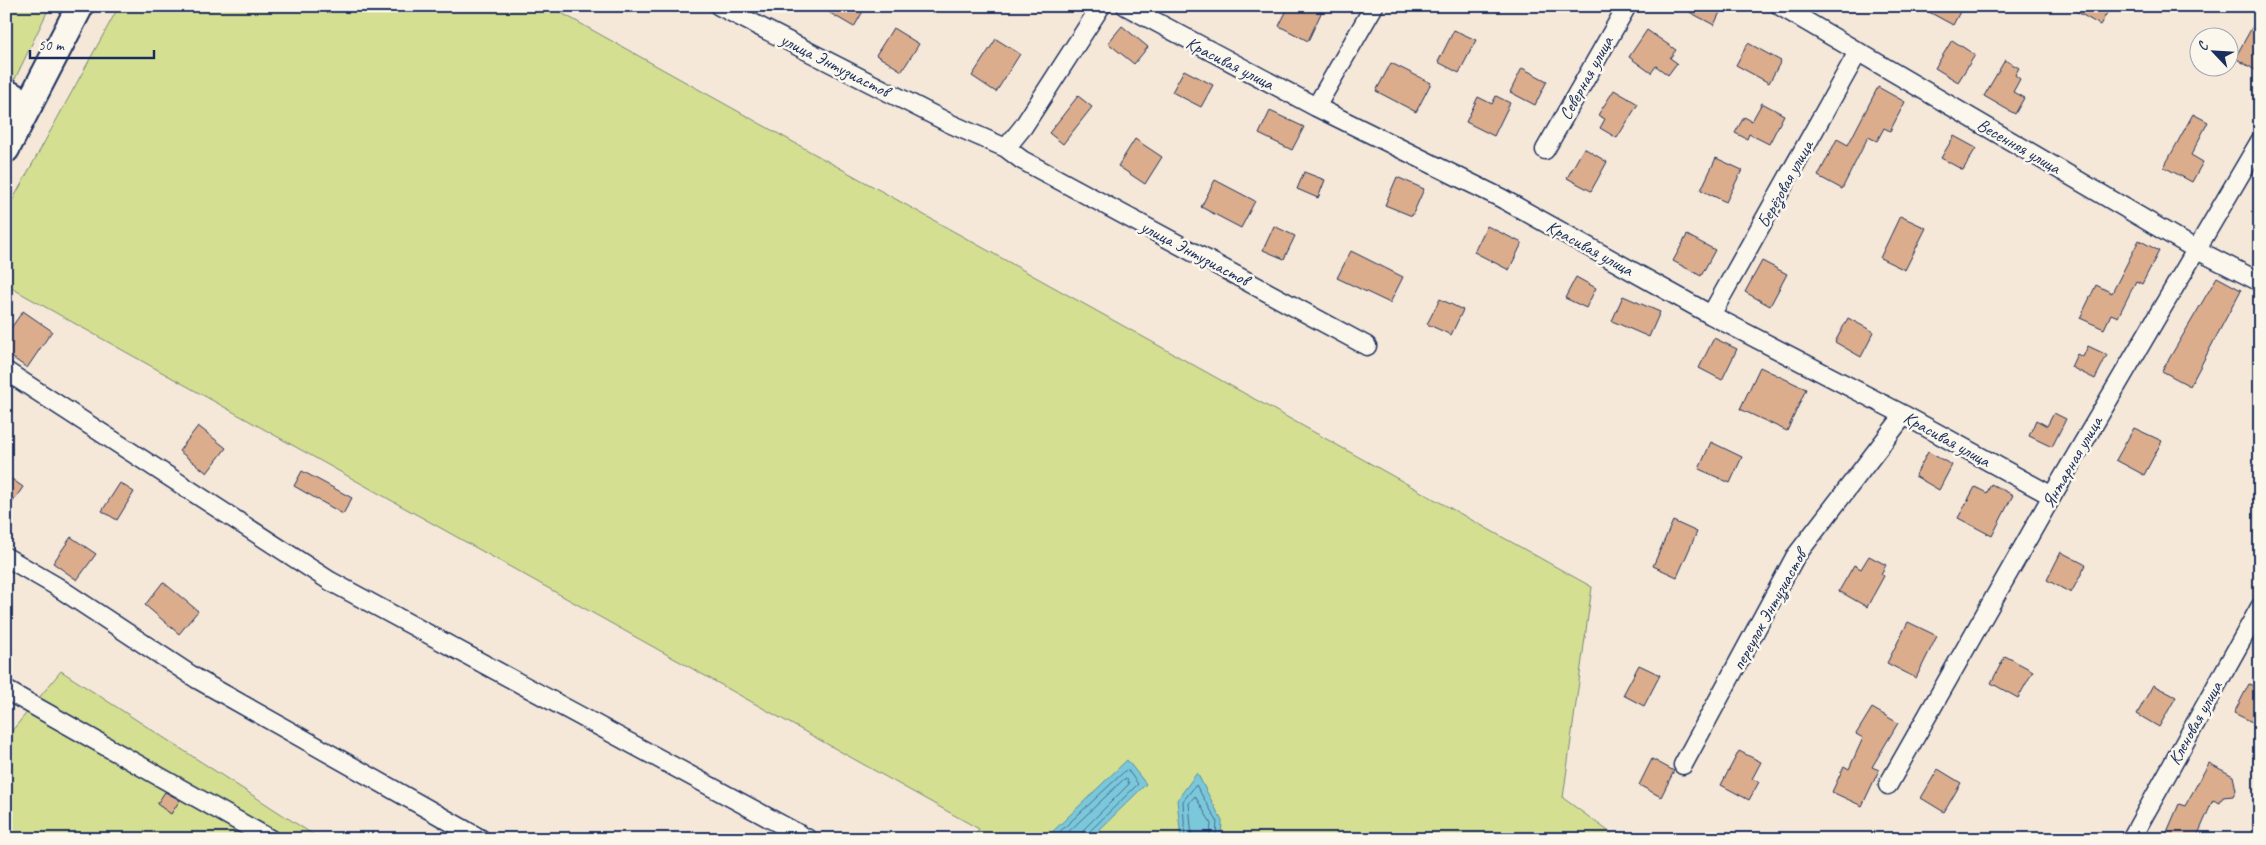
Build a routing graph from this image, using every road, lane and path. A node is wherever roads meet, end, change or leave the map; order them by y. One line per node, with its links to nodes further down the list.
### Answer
1 (80, 6): 10 (main road)
2 (719, 6): 13 (street, улица Энтузиастов)
3 (1101, 6): 13 (street)
4 (1126, 6): 11 (street, Красивая улица)
5 (1374, 6): 11 (street)
6 (1627, 6): 15 (street, Северная улица)
7 (1780, 6): 8 (street, Весенняя улица)
8 (1858, 52): 16 (street, Весенняя улица); 18 (street, Берёзовая улица)
9 (6, 91): 10 (street)
10 (30, 105): 14 (main road)
11 (1316, 107): 18 (street, Красивая улица)
12 (2260, 141): 16 (street, Янтарная улица)
13 (1006, 148): 19 (street, улица Энтузиастов)
14 (6, 149)
15 (1545, 150)
16 (2197, 250): 17 (street, Весенняя улица); 22 (street, Янтарная улица)
17 (2260, 282)
18 (1711, 315): 21 (street, Красивая улица)
19 (1367, 346)
20 (6, 371): 30 (street)
21 (1904, 415): 22 (street, Красивая улица); 26 (street, переулок Энтузиастов)
22 (2052, 496): 27 (street, Янтарная улица)
23 (6, 557): 29 (street)
24 (2260, 607): 31 (street, Кленовая улица)
25 (6, 690): 28 (street)
26 (1683, 765)
27 (1888, 785)
28 (270, 839)
29 (481, 839)
30 (808, 839)
31 (2131, 839)

